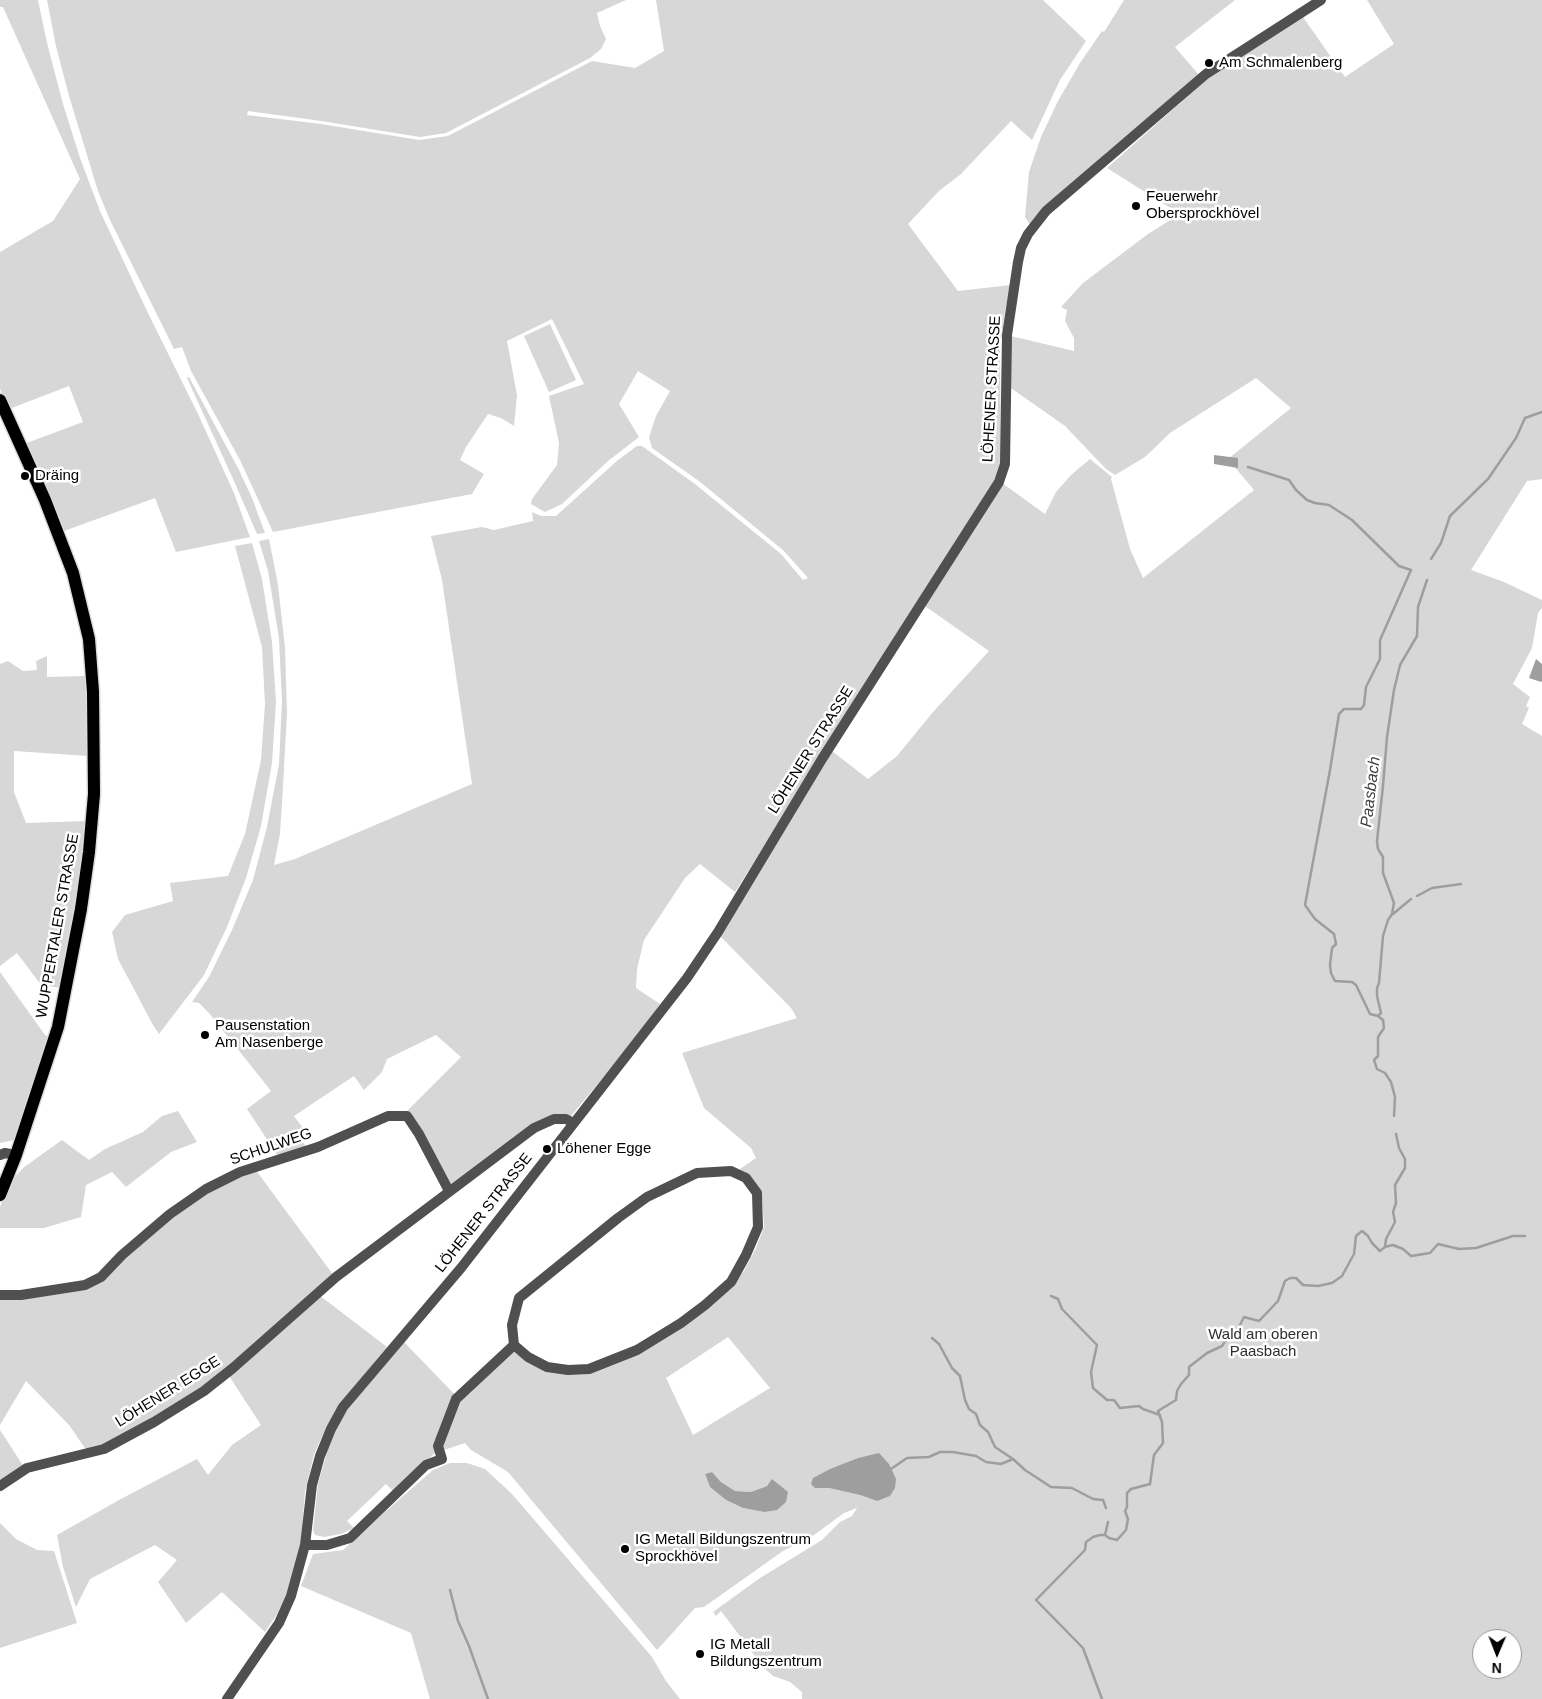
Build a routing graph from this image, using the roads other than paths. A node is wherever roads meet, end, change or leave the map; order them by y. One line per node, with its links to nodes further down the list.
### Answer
1 (1321, 0): 3 (street, LÖHENER STRASSE)
2 (0, 400): 5 (main road, WUPPERTALER STRASSE)
3 (573, 1123): 6 (street, LÖHENER EGGE); 11 (street, LÖHENER STRASSE)
4 (0, 1155): 5 (street)
5 (16, 1155): 7 (main road, WUPPERTALER STRASSE)
6 (449, 1191): 8 (street, SCHULWEG); 10 (street, LÖHENER EGGE)
7 (0, 1194)
8 (0, 1295)
9 (514, 1345): 9 (street); 11 (street)
10 (0, 1486)
11 (305, 1545): 12 (street, LÖHENER STRASSE)
12 (227, 1699)

